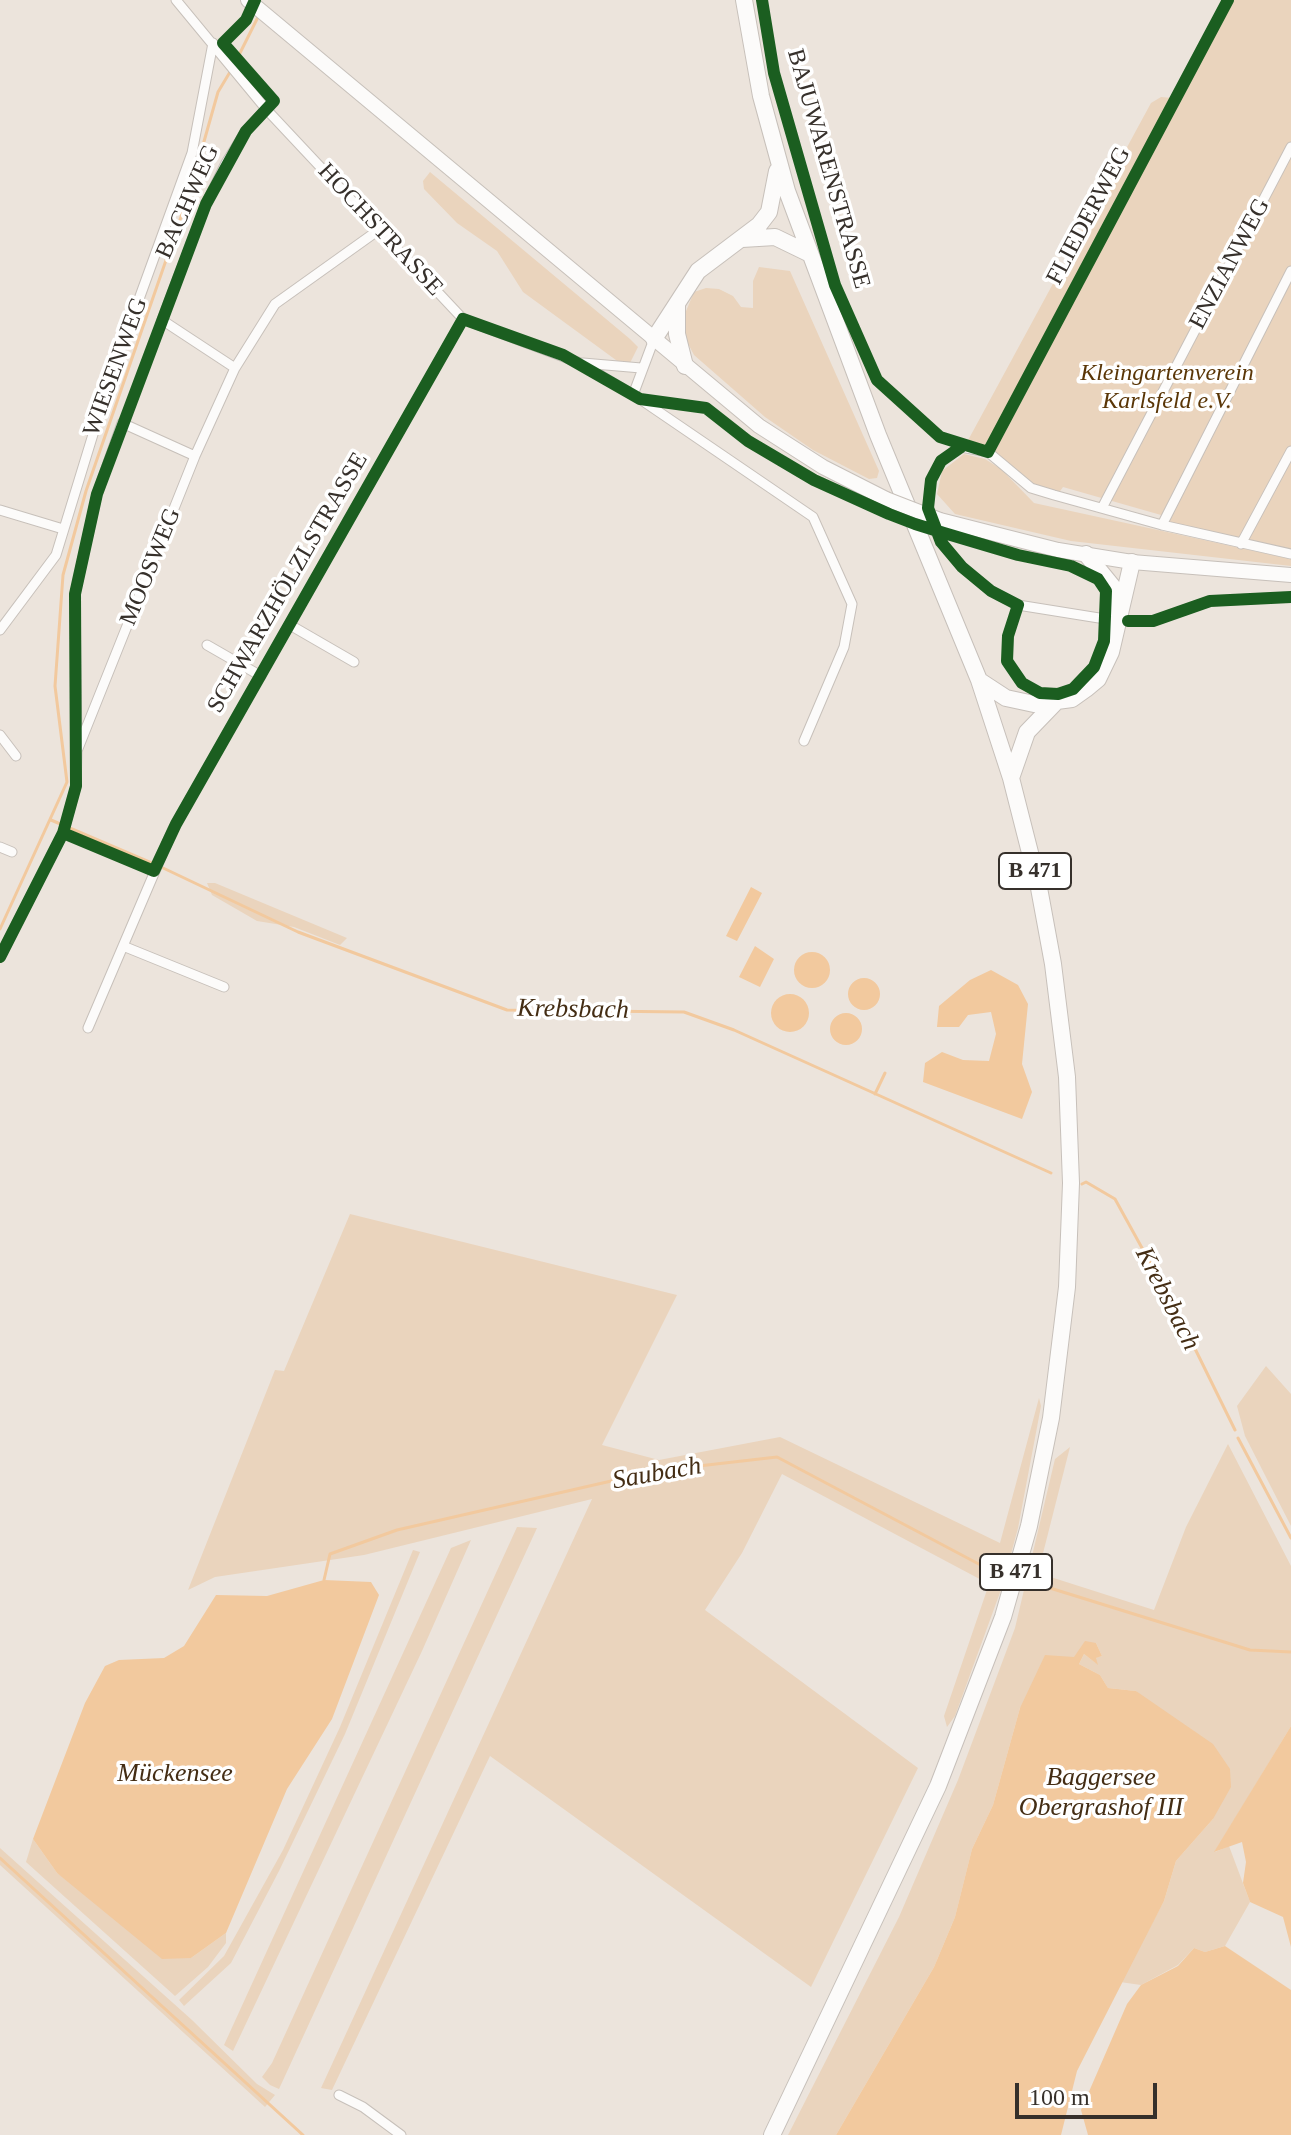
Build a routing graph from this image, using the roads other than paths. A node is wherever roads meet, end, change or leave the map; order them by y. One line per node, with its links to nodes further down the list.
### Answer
1 (176, 0): 5 (street, HOCHSTRASSE)
2 (248, 0): 15 (main road)
3 (744, 0): 8 (highway, B 471)
4 (1228, 0): 22 (street, FLIEDERWEG)
5 (213, 43): 6 (street, HOCHSTRASSE); 27 (street, WIESENWEG)
6 (266, 109): 9 (street, HOCHSTRASSE); 18 (street, BACHWEG)
7 (1291, 147): 24 (street, ENZIANWEG)
8 (778, 161): 10 (highway); 11 (highway, B 471)
9 (380, 229): 14 (street, HOCHSTRASSE); 18 (street, MOOSWEG)
10 (742, 239): 11 (highway); 13 (highway)
11 (810, 254): 42 (highway, B 471)
12 (1291, 271): 26 (street)
13 (677, 304): 15 (highway); 17 (highway)
14 (463, 319): 16 (street, HOCHSTRASSE); 37 (street, SCHWARZHÖLZLSTRASSE)
15 (654, 339): 17 (main road); 19 (street)
16 (580, 363): 19 (street); 20 (street, HOCHSTRASSE)
17 (685, 366): 31 (main road, bridge)
18 (235, 368): 23 (street, MOOSWEG)
19 (641, 368): 20 (street)
20 (633, 395): 47 (street, HOCHSTRASSE)
21 (1291, 451): 28 (street)
22 (988, 452): 24 (street); 35 (street)
23 (195, 456): 44 (street); 45 (street, MOOSWEG)
24 (1102, 508): 26 (street)
25 (0, 510): 27 (street)
26 (1162, 525): 28 (street)
27 (63, 529): 38 (street, WIESENWEG)
28 (1241, 544): 30 (street)
29 (1291, 547): 30 (street)
30 (1286, 553)
31 (1086, 554): 32 (main road); 36 (highway)
32 (1132, 562): 33 (main road); 36 (highway)
33 (1291, 575)
34 (1291, 597): 36 (street)
35 (1099, 618)
36 (1123, 618): 43 (highway)
37 (290, 625): 40 (street, SCHWARZHÖLZLSTRASSE); 41 (street, SCHWARZHÖLZLSTRASSE)
38 (0, 630)
39 (207, 645): 41 (street, SCHWARZHÖLZLSTRASSE)
40 (354, 662)
41 (261, 676): 53 (street, SCHWARZHÖLZLSTRASSE)
42 (979, 680): 43 (highway); 50 (highway, B 471)
43 (1055, 703): 50 (highway)
44 (75, 718): 45 (street); 48 (street)
45 (90, 719): 48 (street, MOOSWEG)
46 (0, 735): 49 (street)
47 (804, 741)
48 (77, 751): 54 (street, MOOSWEG)
49 (16, 756)
50 (1011, 778): 59 (highway, B 471)
51 (0, 847): 52 (street)
52 (12, 852)
53 (123, 946): 55 (street); 56 (street, SCHWARZHÖLZLSTRASSE)
54 (0, 957)
55 (224, 987)
56 (88, 1028)
57 (339, 2095): 58 (street)
58 (401, 2135)
59 (772, 2135)

